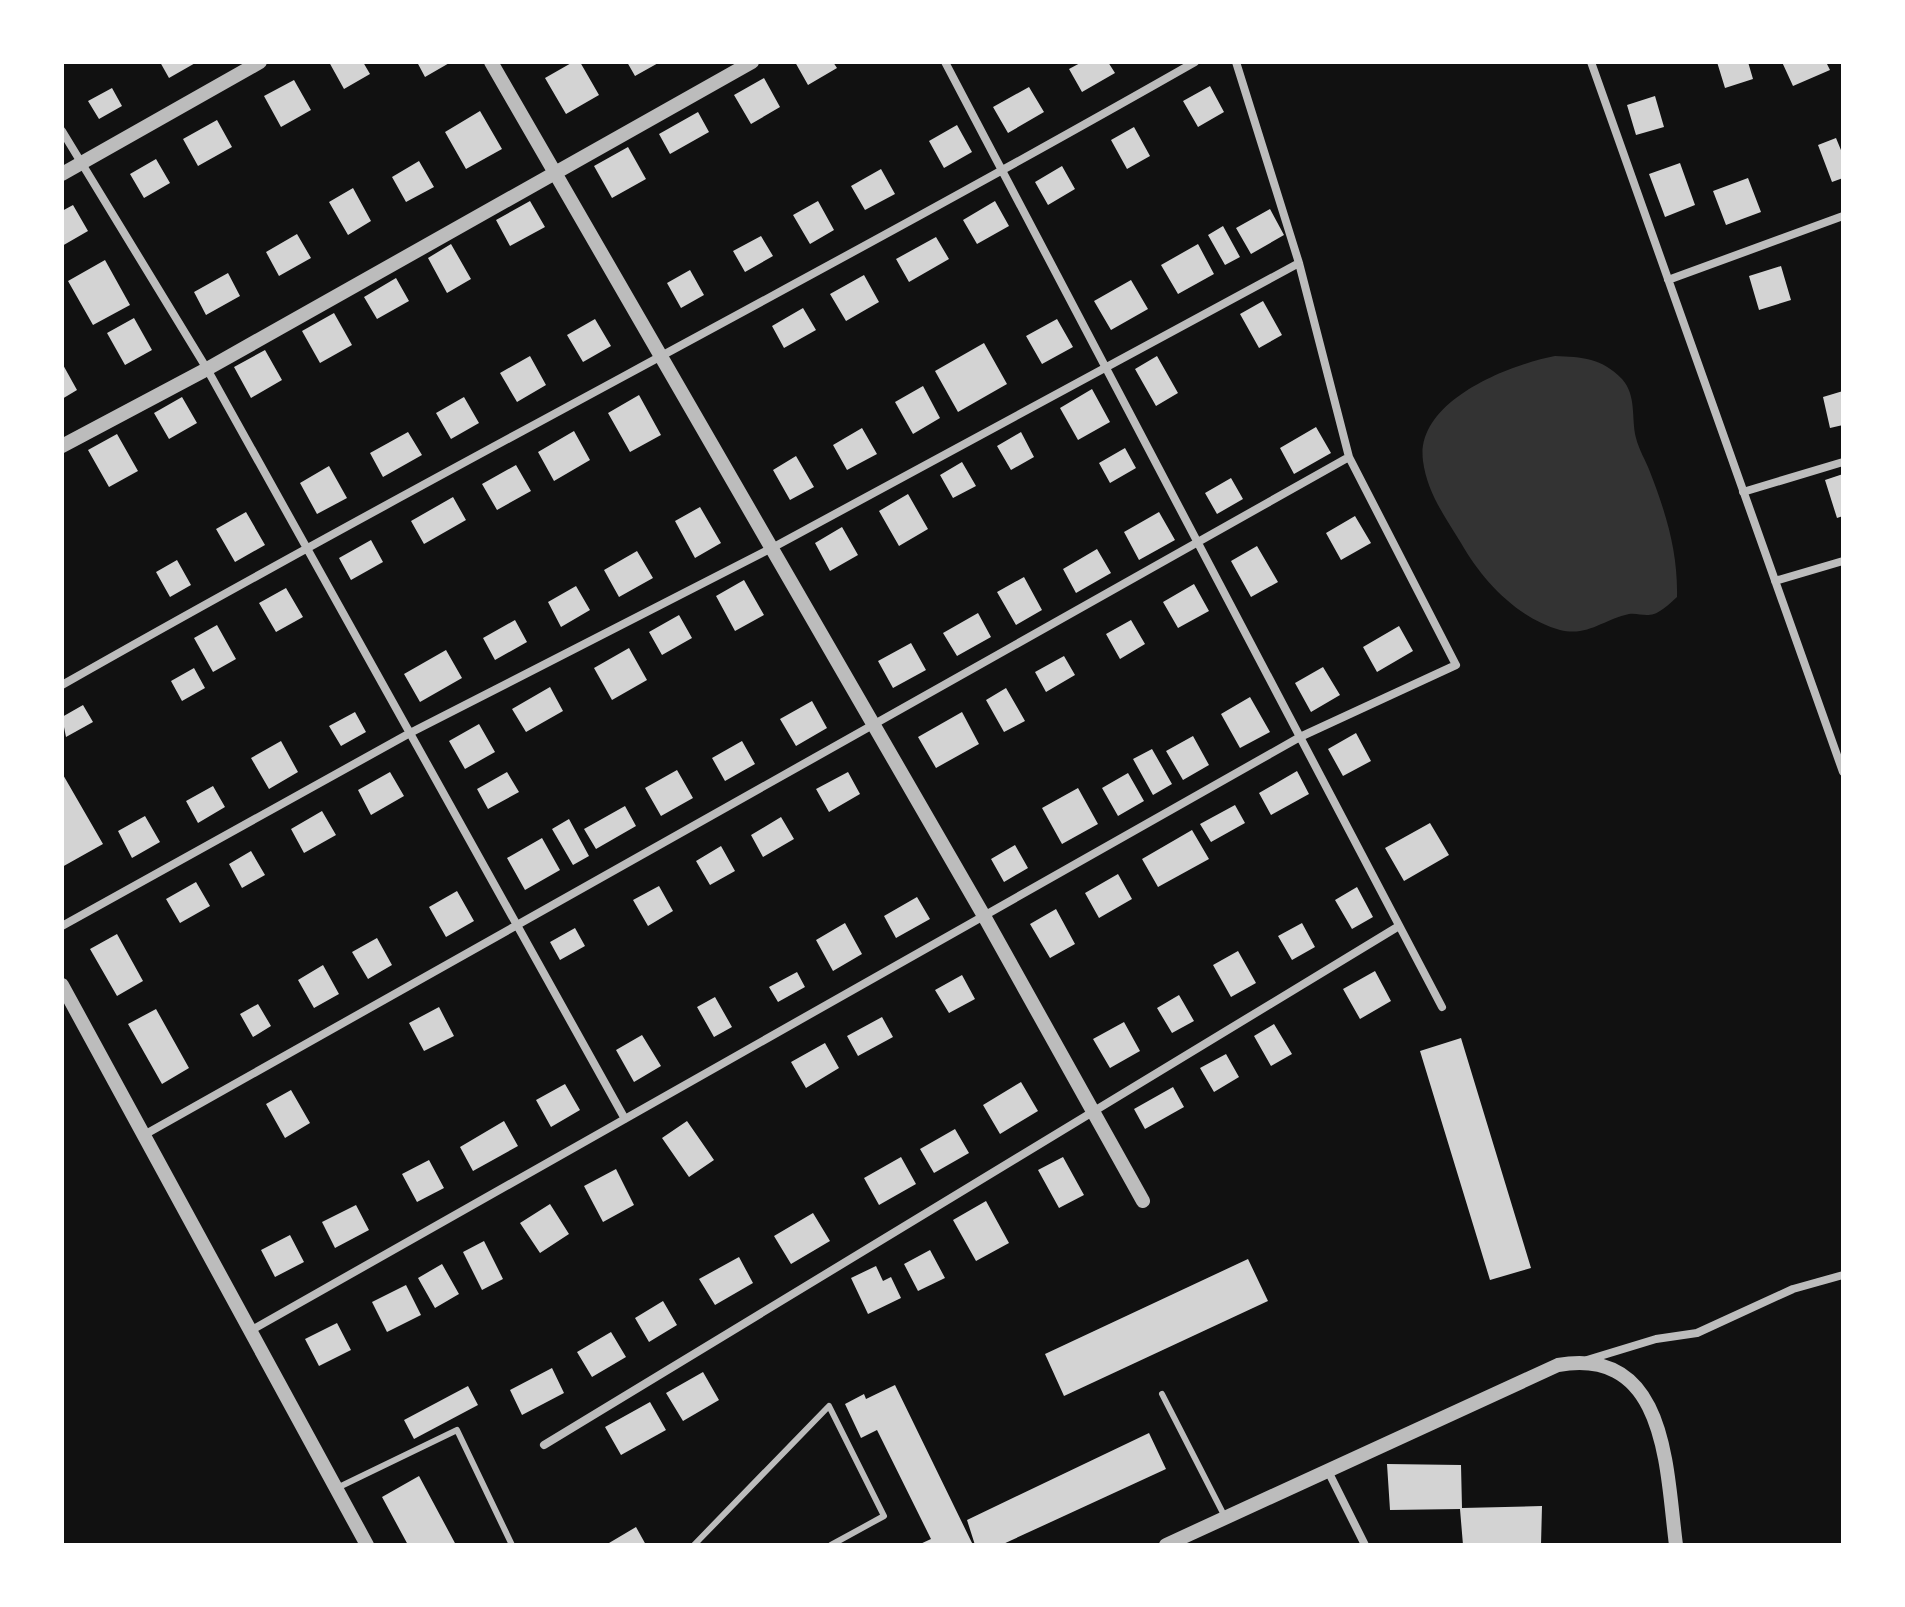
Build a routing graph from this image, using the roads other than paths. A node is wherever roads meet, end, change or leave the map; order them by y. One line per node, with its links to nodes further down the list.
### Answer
1 (260, 62): 9 (street)
2 (491, 62): 11 (street)
3 (752, 62): 11 (street)
4 (945, 62): 10 (street)
5 (1195, 62): 10 (street)
6 (1236, 62): 14 (street)
7 (1591, 62): 15 (street)
8 (62, 131): 9 (street)
9 (80, 163): 12 (street); 18 (street)
10 (1003, 171): 16 (street); 17 (street)
11 (556, 172): 16 (street); 18 (street)
12 (62, 174)
13 (1843, 216): 15 (street)
14 (1299, 263): 17 (street); 20 (street)
15 (1668, 280): 22 (street)
16 (660, 354): 24 (street); 25 (street)
17 (1105, 366): 23 (street); 25 (street)
18 (207, 369): 19 (street); 24 (street)
19 (62, 446)
20 (1349, 457): 23 (street); 31 (street)
21 (1843, 462): 22 (street)
22 (1743, 492): 27 (street)
23 (1198, 542): 29 (street); 31 (street)
24 (306, 547): 28 (street); 30 (street)
25 (772, 548): 29 (street); 30 (street)
26 (1843, 561): 27 (street)
27 (1775, 581): 32 (street)
28 (62, 685)
29 (874, 725): 33 (street); 34 (street)
30 (410, 733): 34 (street); 35 (street)
31 (1300, 737): 33 (street); 36 (street)
32 (1843, 770)
33 (984, 916): 39 (street); 40 (street)
34 (517, 925): 40 (street); 41 (street)
35 (62, 926)
36 (1399, 926): 38 (street); 39 (street)
37 (62, 985): 41 (street)
38 (1442, 1007)
39 (1093, 1112): 42 (street); 47 (street)
40 (625, 1119): 44 (street)
41 (144, 1135): 44 (street)
42 (1143, 1201)
43 (1843, 1275): 45 (street)
44 (250, 1331): 49 (street)
45 (1583, 1361): 48 (street); 57 (street)
46 (1162, 1394): 50 (lane)
47 (544, 1445)
48 (1328, 1471): 50 (street); 56 (street)
49 (336, 1488): 51 (street); 52 (lane)
50 (1225, 1517): 55 (street)
51 (367, 1545)
52 (512, 1545)
53 (694, 1545): 54 (lane)
54 (831, 1545)
55 (1166, 1545)
56 (1365, 1545)
57 (1676, 1545)

